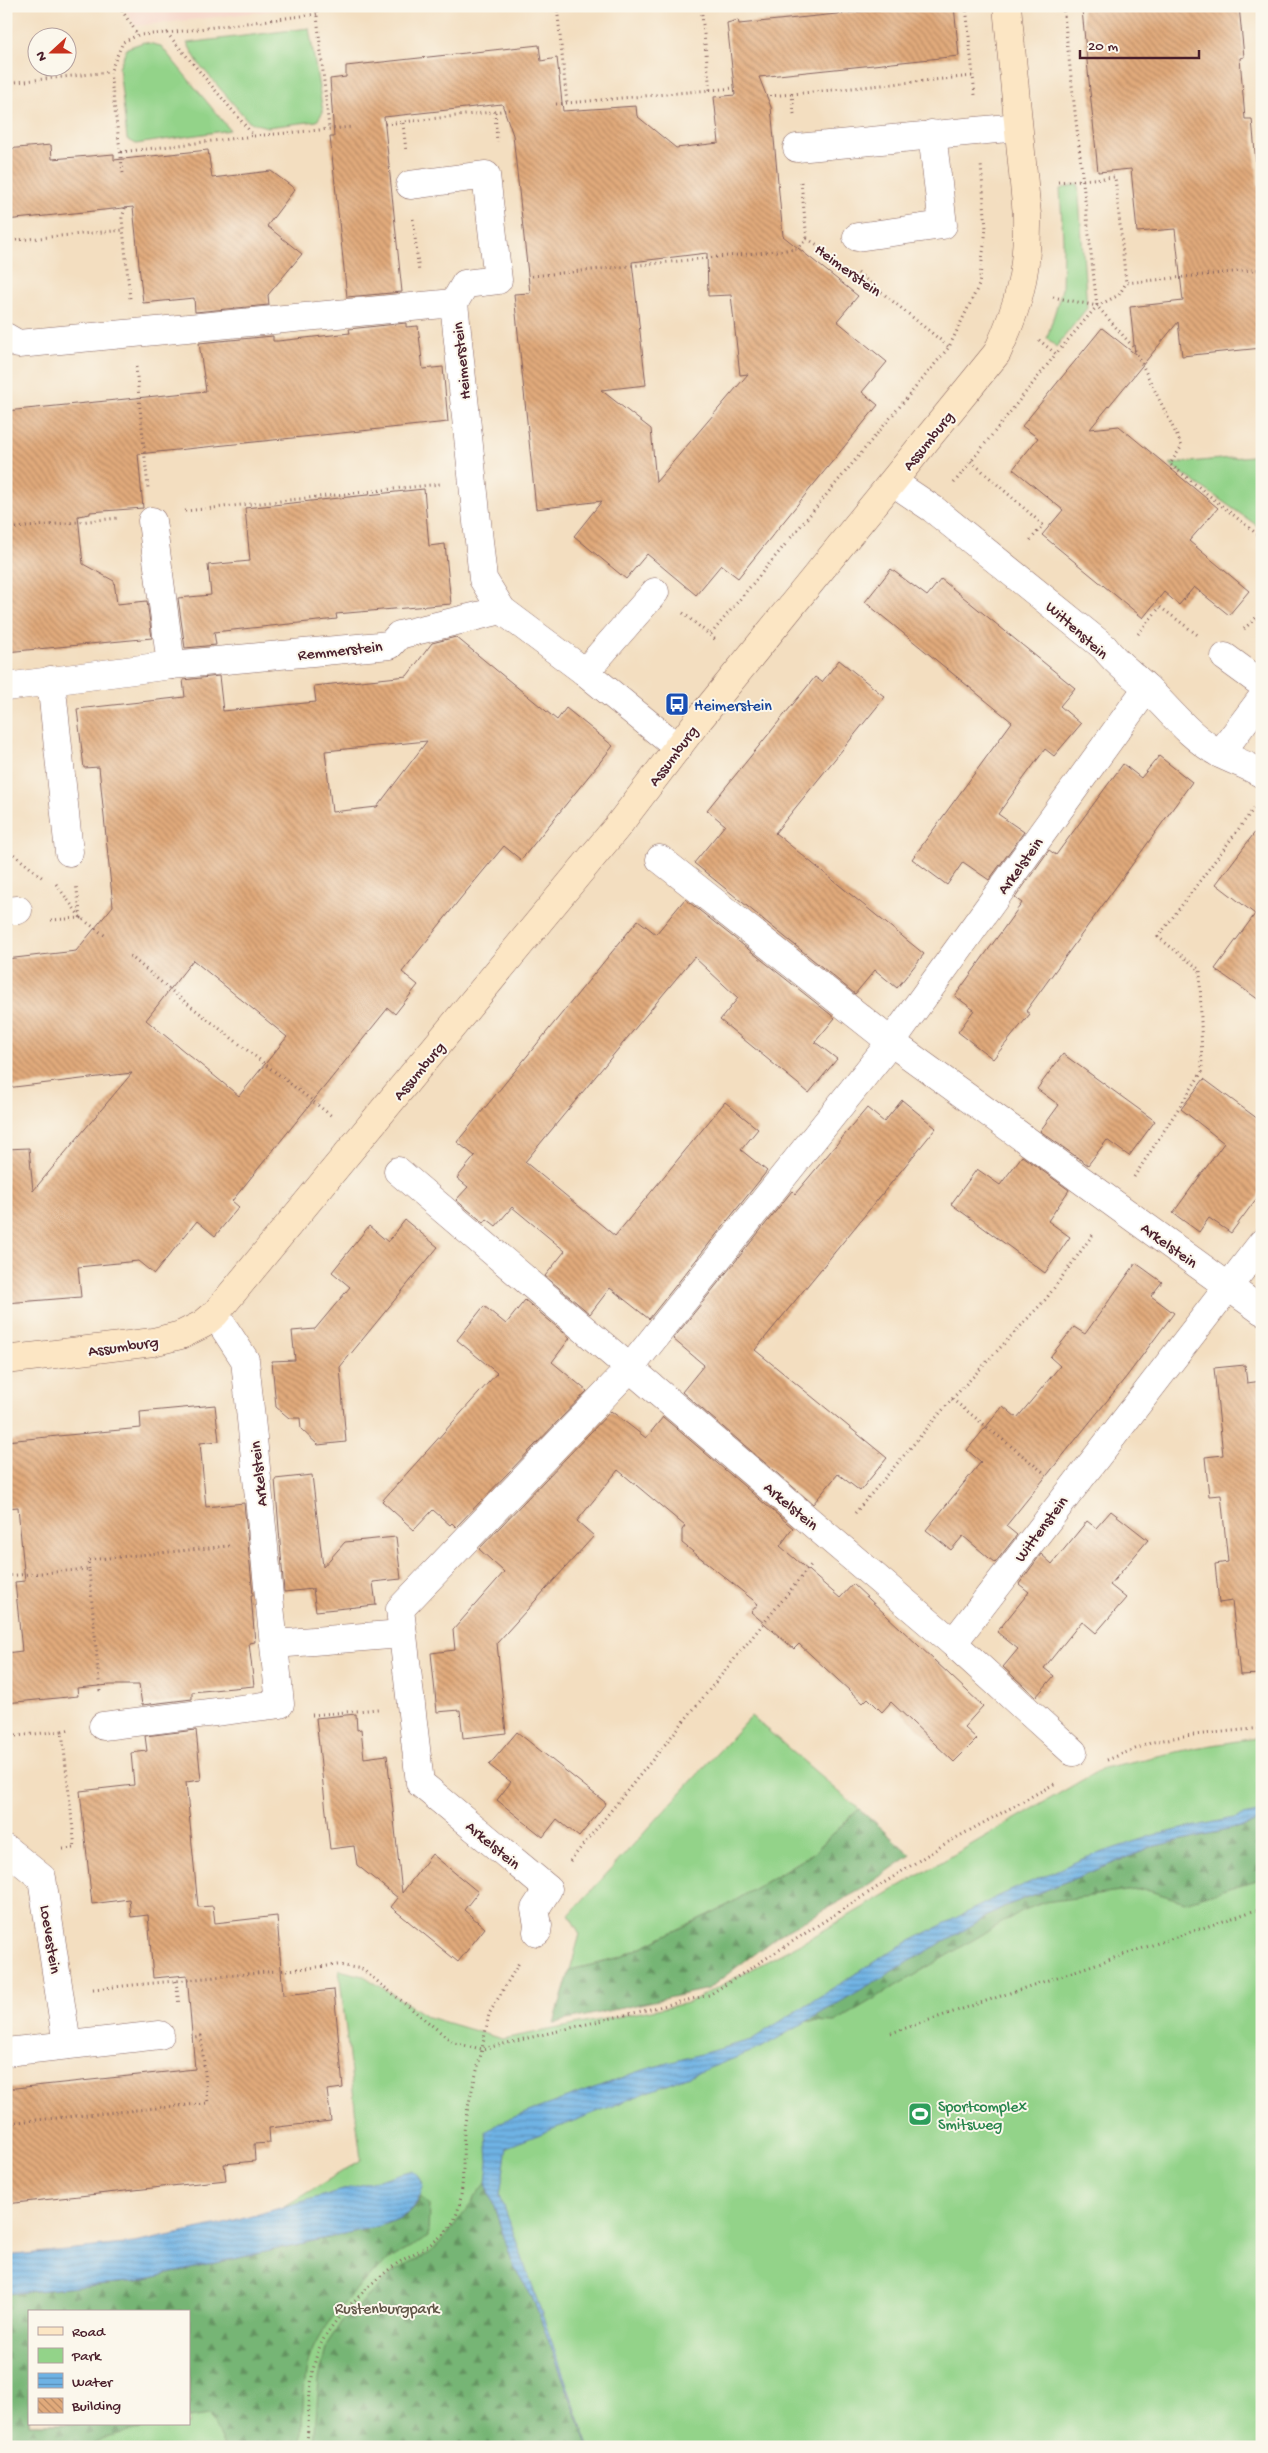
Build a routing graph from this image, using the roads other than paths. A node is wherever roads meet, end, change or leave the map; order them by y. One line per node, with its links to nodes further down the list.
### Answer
1 (1007, 6): 2 (street, Assumburg)
2 (1018, 127): 3 (street); 9 (street, Assumburg)
3 (932, 134): 4 (street); 6 (street)
4 (797, 148)
5 (410, 185): 7 (street, Heimerstein)
6 (857, 237)
7 (454, 303): 8 (street, Heimerstein); 12 (street, Heimerstein)
8 (6, 337)
9 (893, 482): 19 (street, Wittenstein); 21 (street, Assumburg)
10 (152, 521): 14 (street)
11 (655, 592): 15 (street)
12 (502, 610): 14 (street, Remmerstein); 15 (street, Heimerstein)
13 (1216, 649): 17 (street)
14 (171, 665): 16 (street, Remmerstein)
15 (585, 672): 21 (street, Heimerstein)
16 (51, 680): 18 (street, Remmerstein); 24 (street)
17 (1262, 684)
18 (6, 687)
19 (1147, 688): 22 (street, Wittenstein); 26 (street, Arkelstein)
20 (1262, 698): 22 (street)
21 (678, 748): 31 (street, Assumburg)
22 (1220, 754): 23 (street, Wittenstein)
23 (1262, 774)
24 (69, 852)
25 (660, 859): 26 (street, Arkelstein)
26 (892, 1042): 29 (street, Arkelstein); 33 (street, Arkelstein)
27 (398, 1171): 33 (street, Arkelstein)
28 (1262, 1243): 29 (street, Wittenstein)
29 (1230, 1287): 30 (street); 35 (street, Wittenstein)
30 (1262, 1310)
31 (215, 1314): 32 (street, Assumburg); 36 (street, Arkelstein)
32 (6, 1360)
33 (630, 1368): 34 (street, Arkelstein); 35 (street, Arkelstein)
34 (402, 1634): 36 (street); 40 (street, Arkelstein)
35 (952, 1643): 38 (street)
36 (275, 1644): 37 (street, Arkelstein)
37 (103, 1726)
38 (1073, 1752)
39 (11, 1851): 42 (street, Loevestein)
40 (536, 1932)
41 (160, 2035): 42 (street)
42 (67, 2045): 43 (street)
43 (6, 2052)

